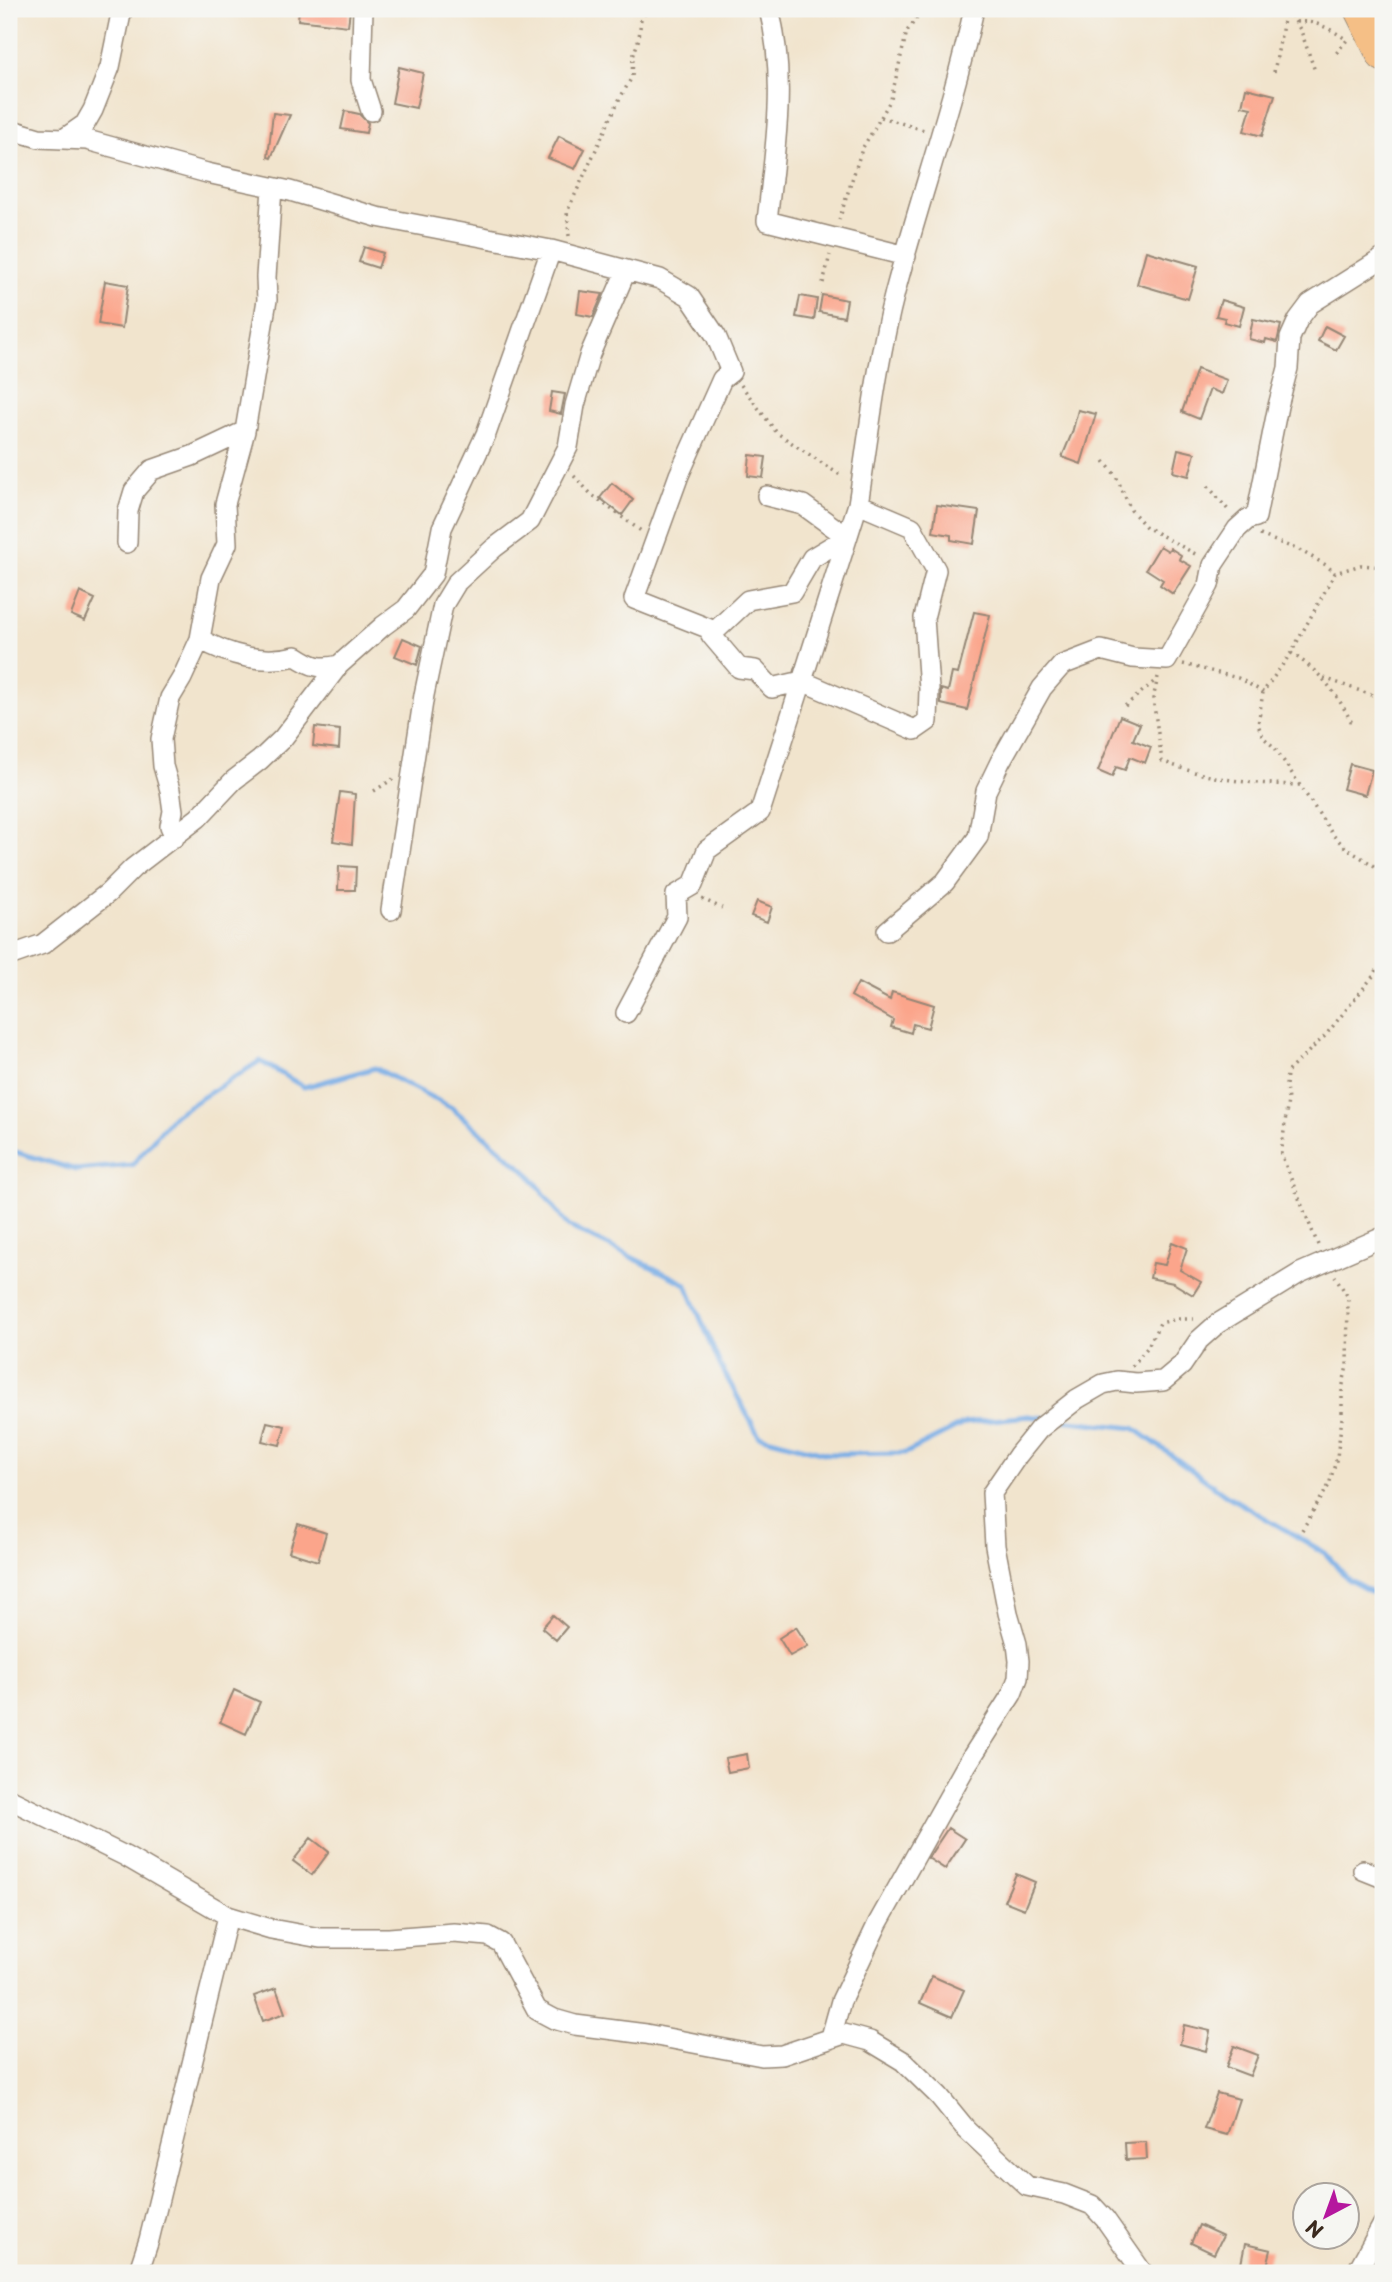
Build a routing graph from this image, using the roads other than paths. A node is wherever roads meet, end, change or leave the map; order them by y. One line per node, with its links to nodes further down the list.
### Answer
1 (122, 9): 9 (street)
2 (363, 9): 7 (street)
3 (769, 9): 12 (street)
4 (974, 9): 12 (street)
5 (1360, 9): 6 (main road)
6 (1383, 55)
7 (371, 111)
8 (9, 129): 9 (street)
9 (65, 138): 10 (street)
10 (272, 188): 11 (street); 15 (street)
11 (551, 250): 14 (street); 22 (street)
12 (906, 256): 17 (street)
13 (1383, 258): 26 (street)
14 (626, 271): 20 (street); 25 (street)
15 (245, 431): 19 (street); 21 (street)
16 (767, 496): 18 (street)
17 (859, 496): 18 (street); 23 (street)
18 (847, 537): 20 (street); 23 (street)
19 (127, 543)
20 (715, 631): 23 (street)
21 (200, 639): 22 (street); 24 (street)
22 (339, 665): 24 (street)
23 (802, 681): 28 (street)
24 (175, 837): 27 (street)
25 (391, 911)
26 (887, 931)
27 (9, 956)
28 (626, 1013)
29 (1383, 1237): 34 (street)
30 (9, 1799): 33 (street)
31 (1363, 1870): 32 (street)
32 (1383, 1878)
33 (228, 1916): 34 (street); 36 (street)
34 (831, 2037): 37 (street)
35 (1383, 2224): 38 (street)
36 (138, 2273)
37 (1143, 2273)
38 (1356, 2273)

